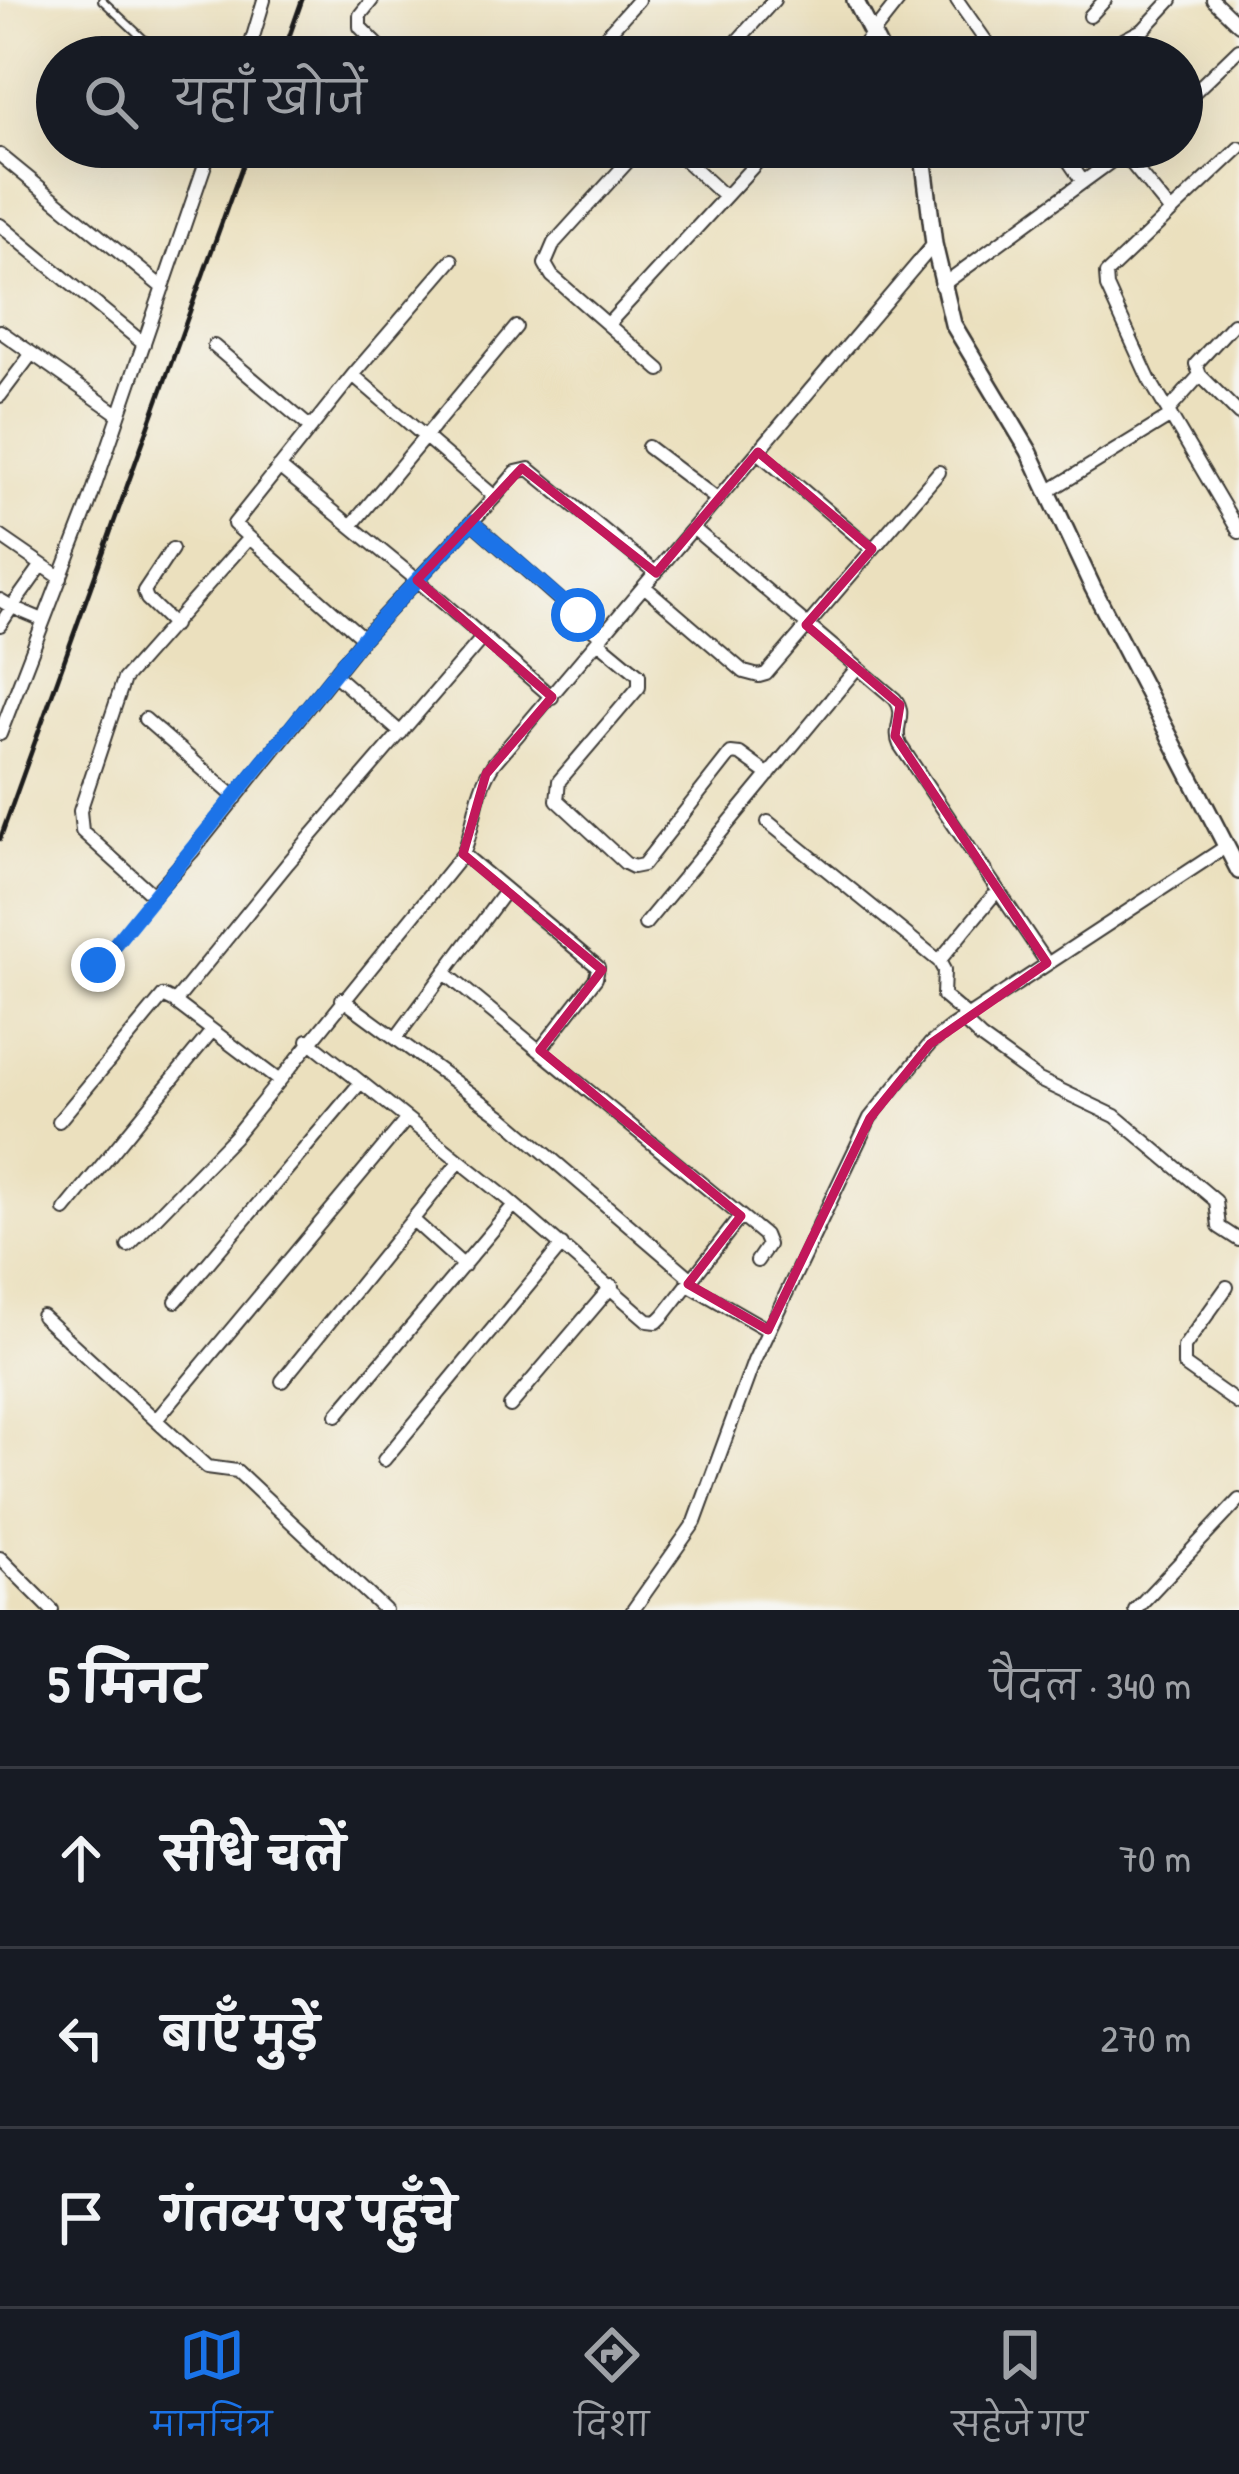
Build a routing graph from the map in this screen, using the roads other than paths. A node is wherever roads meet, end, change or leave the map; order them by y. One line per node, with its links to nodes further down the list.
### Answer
1 (102, 0): 14 (lane)
2 (265, 0): 15 (street)
3 (372, 0): 16 (street)
4 (638, 0): 17 (street)
5 (775, 0): 18 (street)
6 (855, 0): 19 (street)
7 (899, 0): 20 (street)
8 (957, 0): 21 (street)
9 (1106, 0): 12 (street)
10 (1171, 0): 22 (street)
11 (1213, 0): 13 (street)
12 (1090, 16)
13 (1239, 25)
14 (141, 36)
15 (254, 36)
16 (369, 36)
17 (606, 36)
18 (742, 36)
19 (872, 36)
20 (873, 36)
21 (982, 36)
22 (1130, 36)
23 (1239, 49): 24 (street)
24 (1203, 84)
25 (1239, 148): 37 (street)
26 (0, 155): 42 (street)
27 (204, 168): 42 (street)
28 (623, 168): 43 (street)
29 (694, 168): 36 (street)
30 (752, 168): 36 (street)
31 (925, 168): 39 (street)
32 (1073, 168): 35 (street)
33 (1102, 168): 35 (street)
34 (1140, 168): 37 (street)
35 (1083, 182): 41 (street)
36 (725, 197): 43 (street)
37 (1171, 212): 54 (street)
38 (0, 225): 47 (street)
39 (934, 244): 41 (street); 60 (street)
40 (452, 260): 51 (street)
41 (941, 286): 63 (street)
42 (163, 288): 47 (street)
43 (609, 323): 50 (street)
44 (1233, 324): 52 (street)
45 (516, 327): 58 (street)
46 (0, 332): 49 (street)
47 (144, 344): 55 (street)
48 (214, 346): 57 (street)
49 (31, 356): 53 (street); 55 (street)
50 (660, 370)
51 (353, 375): 57 (street); 58 (street)
52 (1200, 375): 54 (street); 56 (street)
53 (0, 396)
54 (1169, 413): 63 (street); 69 (street)
55 (118, 414): 76 (street)
56 (1239, 414)
57 (310, 428): 61 (street)
58 (423, 435): 64 (street); 67 (street)
59 (648, 447): 65 (street)
60 (758, 452): 65 (street); 73 (street)
61 (279, 467): 67 (street); 71 (street)
62 (939, 472): 73 (street)
63 (1049, 491): 97 (street)
64 (495, 497): 66 (street); 75 (street)
65 (718, 500): 68 (street)
66 (472, 522): 77 (street); 86 (street)
67 (351, 526): 77 (street)
68 (694, 529): 75 (street); 83 (street)
69 (1239, 532)
70 (0, 536): 74 (street)
71 (248, 539): 82 (street); 84 (street)
72 (172, 549): 82 (street)
73 (872, 549): 83 (street)
74 (42, 565): 76 (street); 79 (street)
75 (656, 573): 78 (street)
76 (61, 578): 80 (street)
77 (417, 580): 84 (street); 85 (street)
78 (645, 586): 83 (street); 86 (street)
79 (6, 603): 80 (street); 81 (street)
80 (43, 620): 92 (street)
81 (0, 625)
82 (175, 625): 99 (street)
83 (806, 626): 87 (street)
84 (363, 638): 88 (street)
85 (483, 638): 89 (street); 91 (street)
86 (600, 639): 89 (street); 93 (street)
87 (857, 668): 93 (street); 103 (street)
88 (334, 674): 91 (street); 94 (street)
89 (552, 697): 96 (street)
90 (145, 718): 94 (street)
91 (401, 733): 107 (street)
92 (0, 734)
93 (769, 775): 101 (street)
94 (236, 798): 99 (street)
95 (768, 822): 102 (street)
96 (463, 854): 98 (street); 106 (street)
97 (1235, 859): 103 (street)
98 (506, 890): 105 (street); 112 (street)
99 (153, 895): 104 (lane)
100 (992, 897): 102 (street)
101 (645, 924)
102 (939, 961): 108 (street)
103 (1047, 963): 108 (street)
104 (98, 965)
105 (445, 973): 110 (street); 112 (street)
106 (342, 999): 110 (street); 111 (street)
107 (175, 1002): 109 (street); 116 (street)
108 (964, 1018): 122 (street); 132 (street)
109 (212, 1031): 113 (street); 119 (street)
110 (396, 1039): 127 (street)
111 (308, 1040): 113 (street); 114 (street)
112 (540, 1050): 120 (street)
113 (278, 1081): 124 (street)
114 (361, 1082): 115 (street); 130 (street)
115 (406, 1120): 117 (street); 137 (street)
116 (59, 1121)
117 (459, 1162): 118 (street); 121 (street)
118 (514, 1205): 123 (street); 126 (street)
119 (65, 1210)
120 (742, 1216): 125 (street); 127 (street)
121 (413, 1220): 126 (street); 133 (street)
122 (1239, 1240)
123 (562, 1245): 128 (street); 138 (street)
124 (128, 1246)
125 (758, 1261)
126 (464, 1266): 136 (street)
127 (690, 1281): 128 (street); 132 (street)
128 (612, 1286): 135 (street)
129 (1227, 1287): 134 (street)
130 (176, 1301)
131 (42, 1316): 137 (street)
132 (768, 1330): 143 (street)
133 (282, 1382)
134 (1239, 1403)
135 (510, 1406)
136 (337, 1415)
137 (155, 1420): 142 (street)
138 (384, 1460)
139 (1239, 1500): 144 (street)
140 (0, 1558): 141 (street)
141 (52, 1610)
142 (385, 1610)
143 (633, 1610)
144 (1136, 1610)

